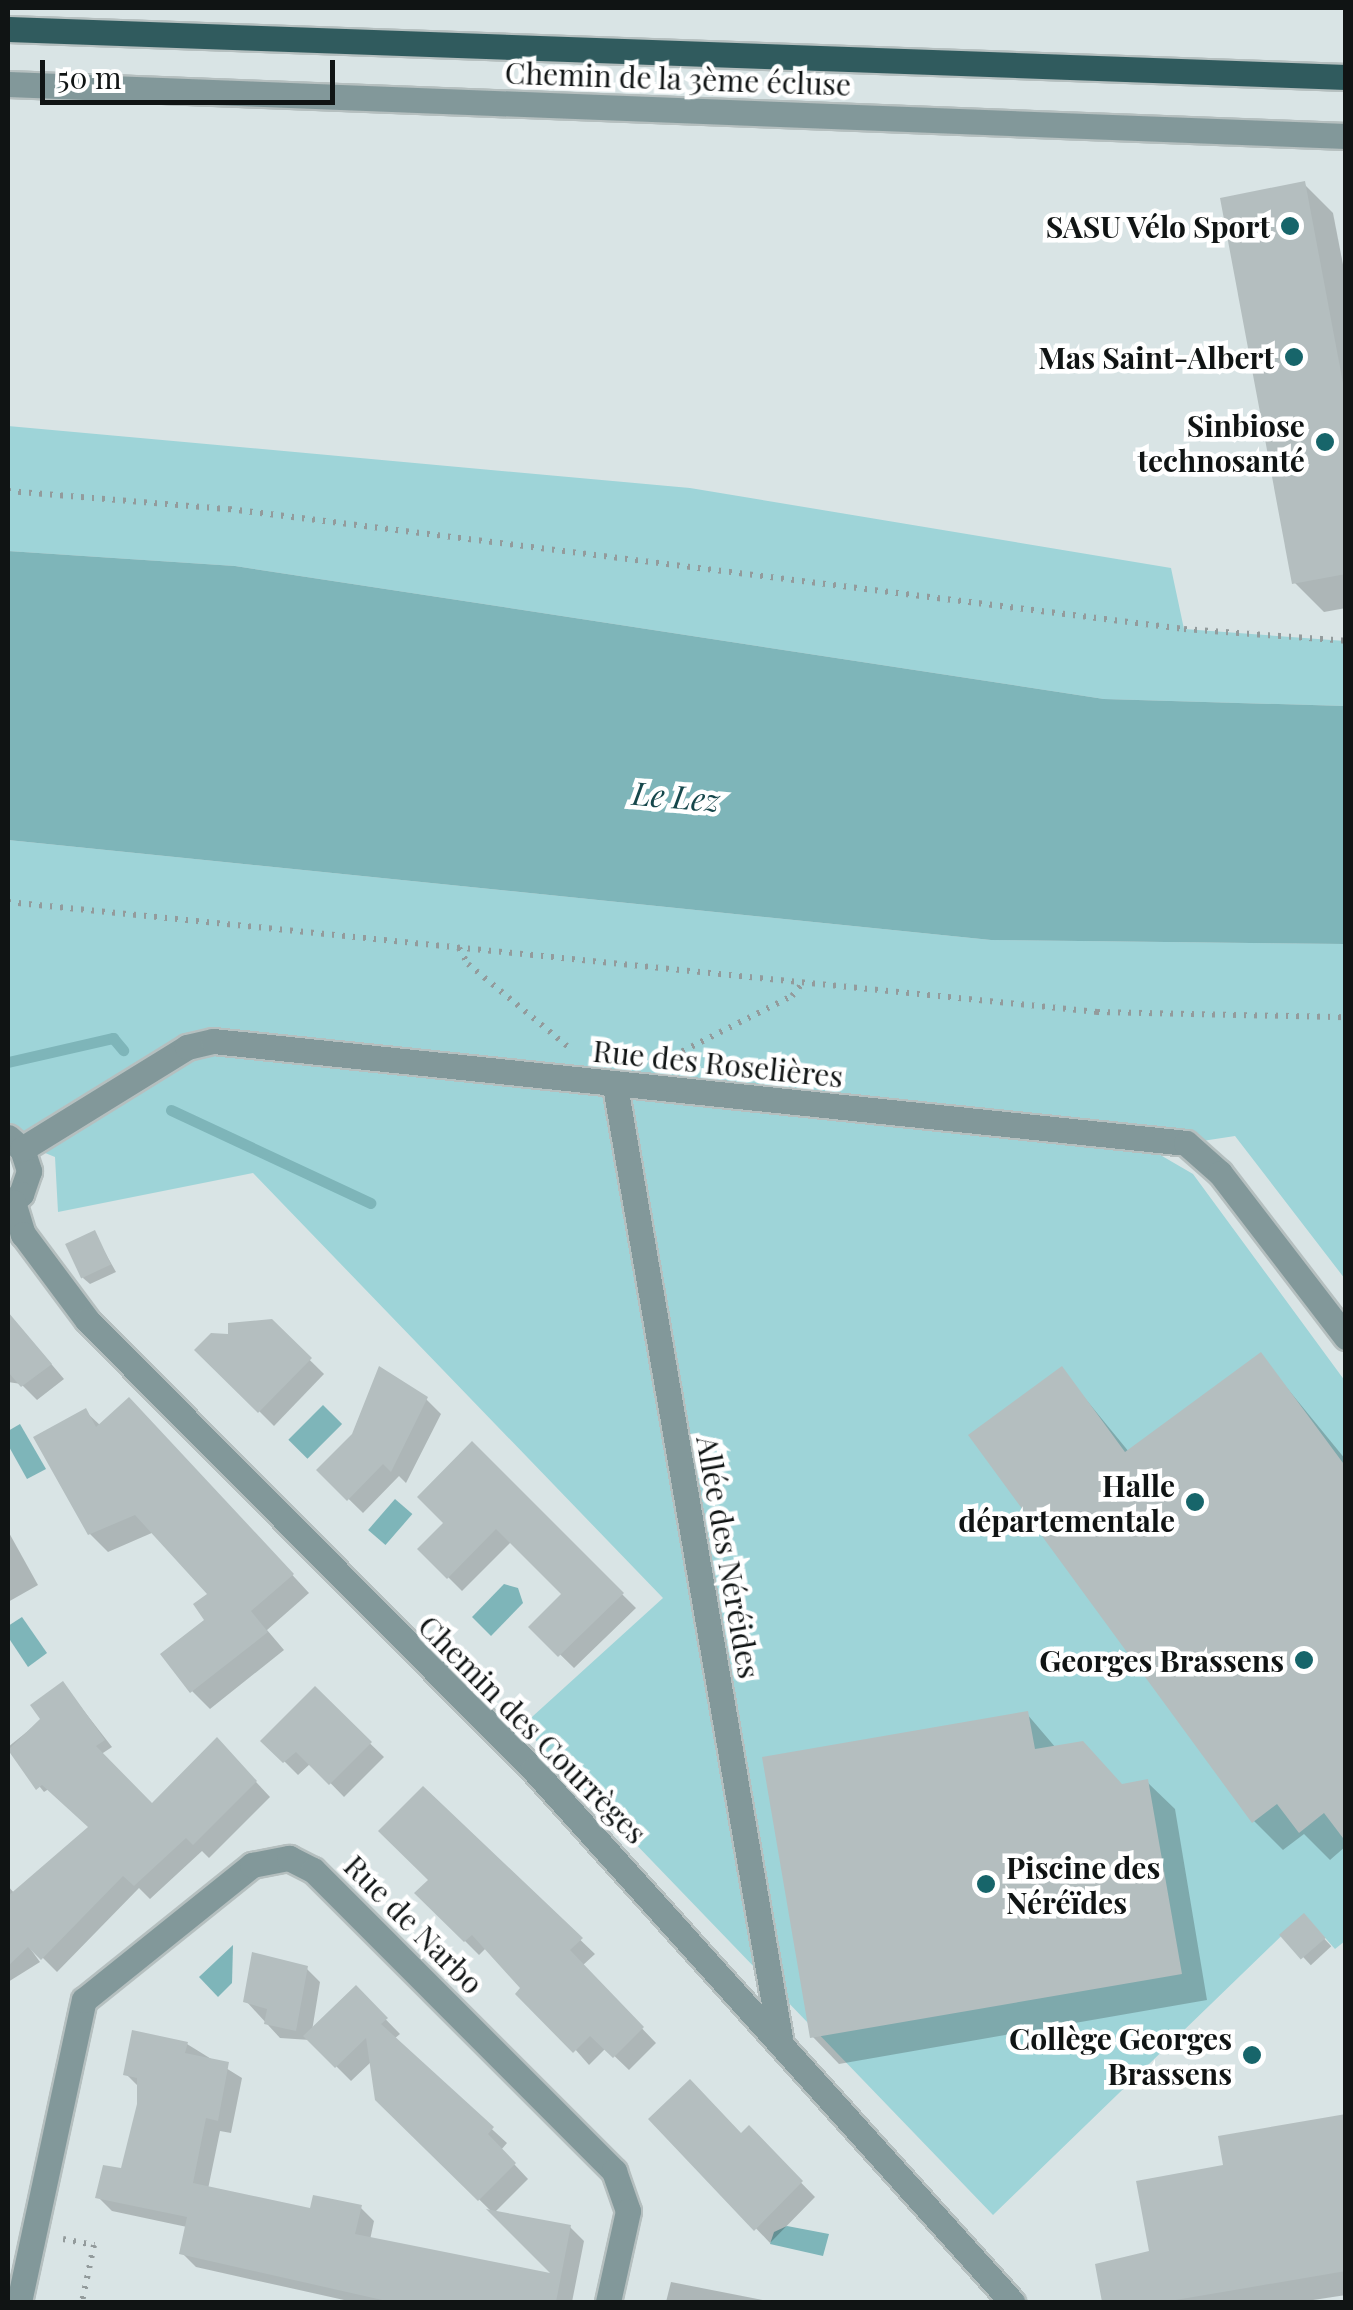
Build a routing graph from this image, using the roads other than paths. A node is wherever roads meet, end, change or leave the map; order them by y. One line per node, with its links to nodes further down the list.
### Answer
1 (8, 29): 2 (main road)
2 (1346, 77)
3 (8, 84): 4 (street, Chemin de la 3ème écluse)
4 (1346, 136)
5 (615, 1086): 6 (street, Rue des Roselières); 8 (street, Rue des Roselières); 9 (street, Allée des Néréides)
6 (14, 1143): 7 (street)
7 (10, 1204): 9 (street, Chemin des Courrèges)
8 (1346, 1337)
9 (780, 2038): 13 (street, Chemin des Courrèges)
10 (16, 2298): 11 (street); 12 (street, Rue de Narbo)
11 (46, 2302)
12 (608, 2302)
13 (1012, 2302)

